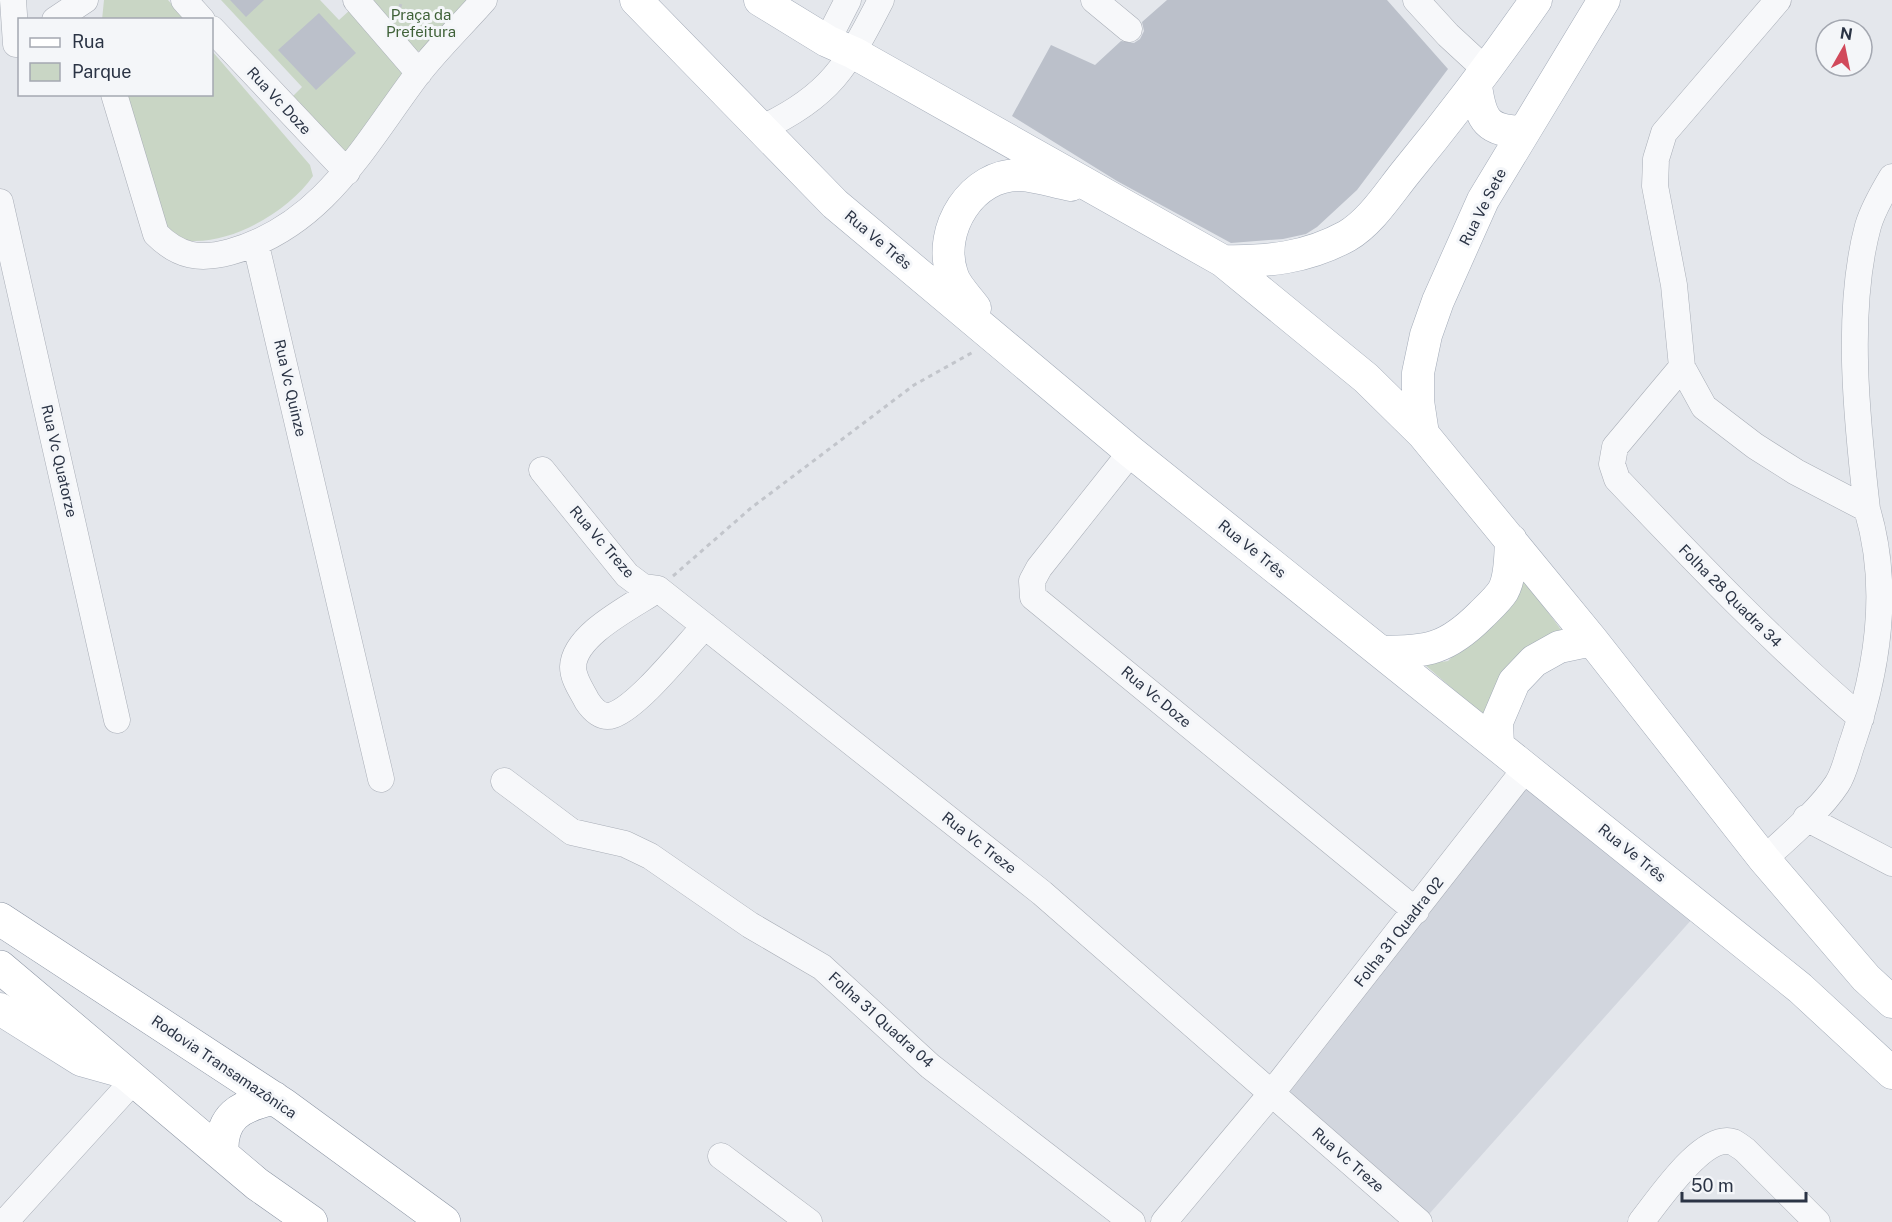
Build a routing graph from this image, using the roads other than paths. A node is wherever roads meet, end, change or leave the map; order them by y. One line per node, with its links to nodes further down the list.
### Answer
1 (13, 0): 20 (street)
2 (86, 0): 15 (street); 16 (street)
3 (184, 0): 17 (street)
4 (356, 0): 22 (street)
5 (484, 0): 22 (street)
6 (636, 0): 25 (main road, Rua Ve Três)
7 (760, 0): 21 (main road)
8 (848, 0): 21 (street)
9 (881, 0): 21 (street)
10 (1094, 0): 18 (street)
11 (1416, 0): 23 (street)
12 (1536, 0): 23 (main road)
13 (1604, 0): 26 (main road, Rua Ve Sete)
14 (1778, 0): 35 (street)
15 (53, 12)
16 (92, 18)
17 (200, 18)
18 (1129, 29)
19 (213, 30): 27 (street, Rua Vc Doze)
20 (12, 47)
21 (840, 47): 25 (street); 29 (main road)
22 (419, 73): 27 (street)
23 (1481, 79): 26 (main road); 32 (main road)
24 (115, 96): 31 (street)
25 (760, 129): 34 (main road, Rua Ve Três)
26 (1524, 132): 36 (main road, Rua Ve Sete)
27 (347, 172): 31 (street)
28 (1892, 177): 39 (street)
29 (1098, 190): 32 (main road); 34 (main road)
30 (0, 202): 33 (street, Rua Vc Quatorze)
31 (256, 245): 49 (street, Rua Vc Quinze)
32 (1223, 261): 36 (main road)
33 (10, 293): 46 (street, Rua Vc Quatorze)
34 (997, 339): 37 (main road, Rua Ve Três)
35 (1682, 367): 39 (street); 45 (street, Folha 28 Quadra 34)
36 (1423, 434): 40 (main road)
37 (1131, 452): 44 (main road, Rua Ve Três); 54 (street, Rua Vc Doze)
38 (542, 470): 41 (street, Rua Vc Treze)
39 (1867, 509): 45 (street)
40 (1511, 540): 43 (main road); 44 (main road)
41 (658, 589): 42 (street, Rua Vc Treze); 42 (street)
42 (705, 626): 61 (street, Rua Vc Treze)
43 (1592, 640): 47 (main road); 52 (main road)
44 (1381, 652): 47 (main road, Rua Ve Três)
45 (1861, 718): 51 (street)
46 (117, 720)
47 (1498, 746): 48 (main road, Rua Ve Três)
48 (1526, 768): 54 (street, Folha 31 Quadra 02); 59 (main road, Rua Ve Três)
49 (381, 779)
50 (504, 781): 69 (street, Folha 31 Quadra 04)
51 (1806, 818): 52 (street); 53 (street)
52 (1764, 859): 57 (main road)
53 (1892, 863)
54 (1416, 911): 61 (street, Folha 31 Quadra 02)
55 (0, 919): 62 (highway, Rodovia Transamazônica)
56 (0, 967): 60 (highway)
57 (1892, 1002)
58 (0, 1009): 60 (main road)
59 (1892, 1073)
60 (129, 1076): 63 (highway); 65 (street)
61 (1271, 1094): 70 (street, Folha 31 Quadra 02); 71 (street, Rua Vc Treze)
62 (274, 1098): 63 (highway); 67 (highway, Rodovia Transamazônica)
63 (222, 1154): 66 (highway)
64 (721, 1156): 68 (street)
65 (5, 1222)
66 (310, 1222)
67 (444, 1222)
68 (809, 1222)
69 (1132, 1222)
70 (1164, 1222)
71 (1419, 1222)
72 (1641, 1222): 73 (street)
73 (1817, 1222)

